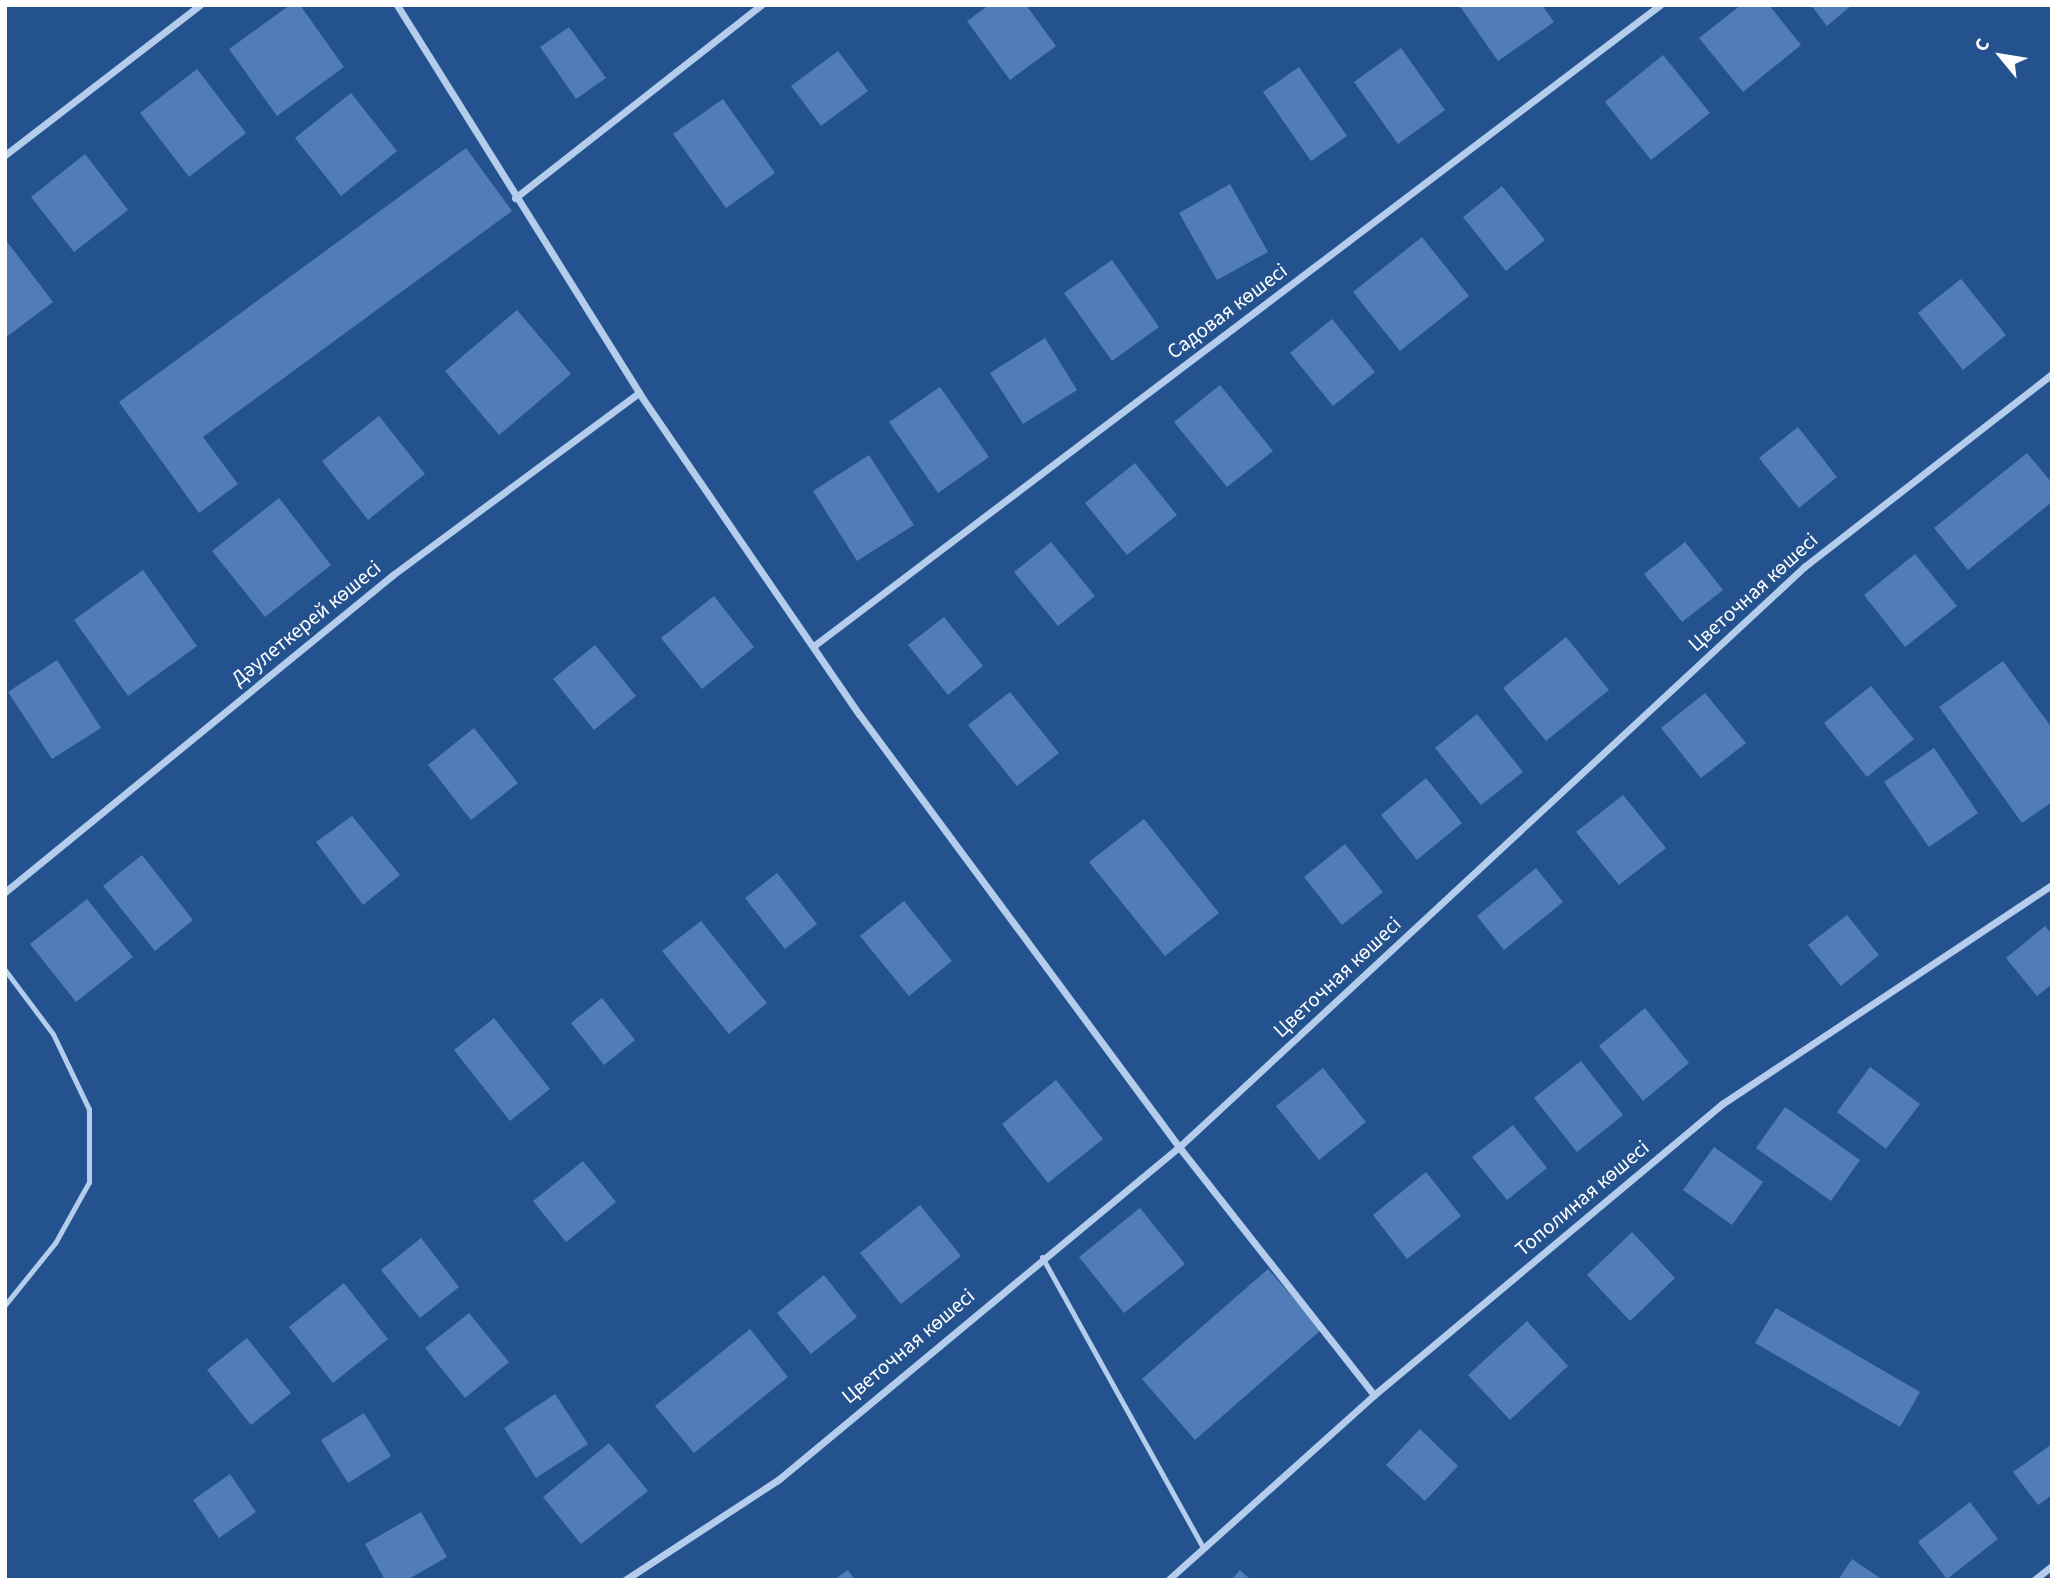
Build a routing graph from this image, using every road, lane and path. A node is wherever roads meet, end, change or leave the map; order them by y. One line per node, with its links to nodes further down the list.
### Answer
1 (200, 5): 5 (street)
2 (397, 5): 6 (street)
3 (761, 5): 6 (street)
4 (1660, 5): 9 (street, Садовая көшесі)
5 (5, 155)
6 (515, 198): 8 (street)
7 (2052, 374): 13 (street, Цветочная көшесі)
8 (639, 393): 9 (street); 11 (street, Дәулеткерей көшесі)
9 (815, 645): 13 (street)
10 (2052, 885): 16 (street, Тополиная көшесі)
11 (5, 892)
12 (5, 970): 15 (lane)
13 (1179, 1147): 14 (street, Цветочная көшесі); 16 (street)
14 (1042, 1257): 17 (lane); 19 (street, Цветочная көшесі)
15 (5, 1305)
16 (1374, 1395): 17 (street, Тополиная көшесі)
17 (1203, 1548): 20 (street, Тополиная көшесі)
18 (2052, 1566): 21 (street)
19 (625, 1580)
20 (1168, 1580)
21 (2034, 1580)

